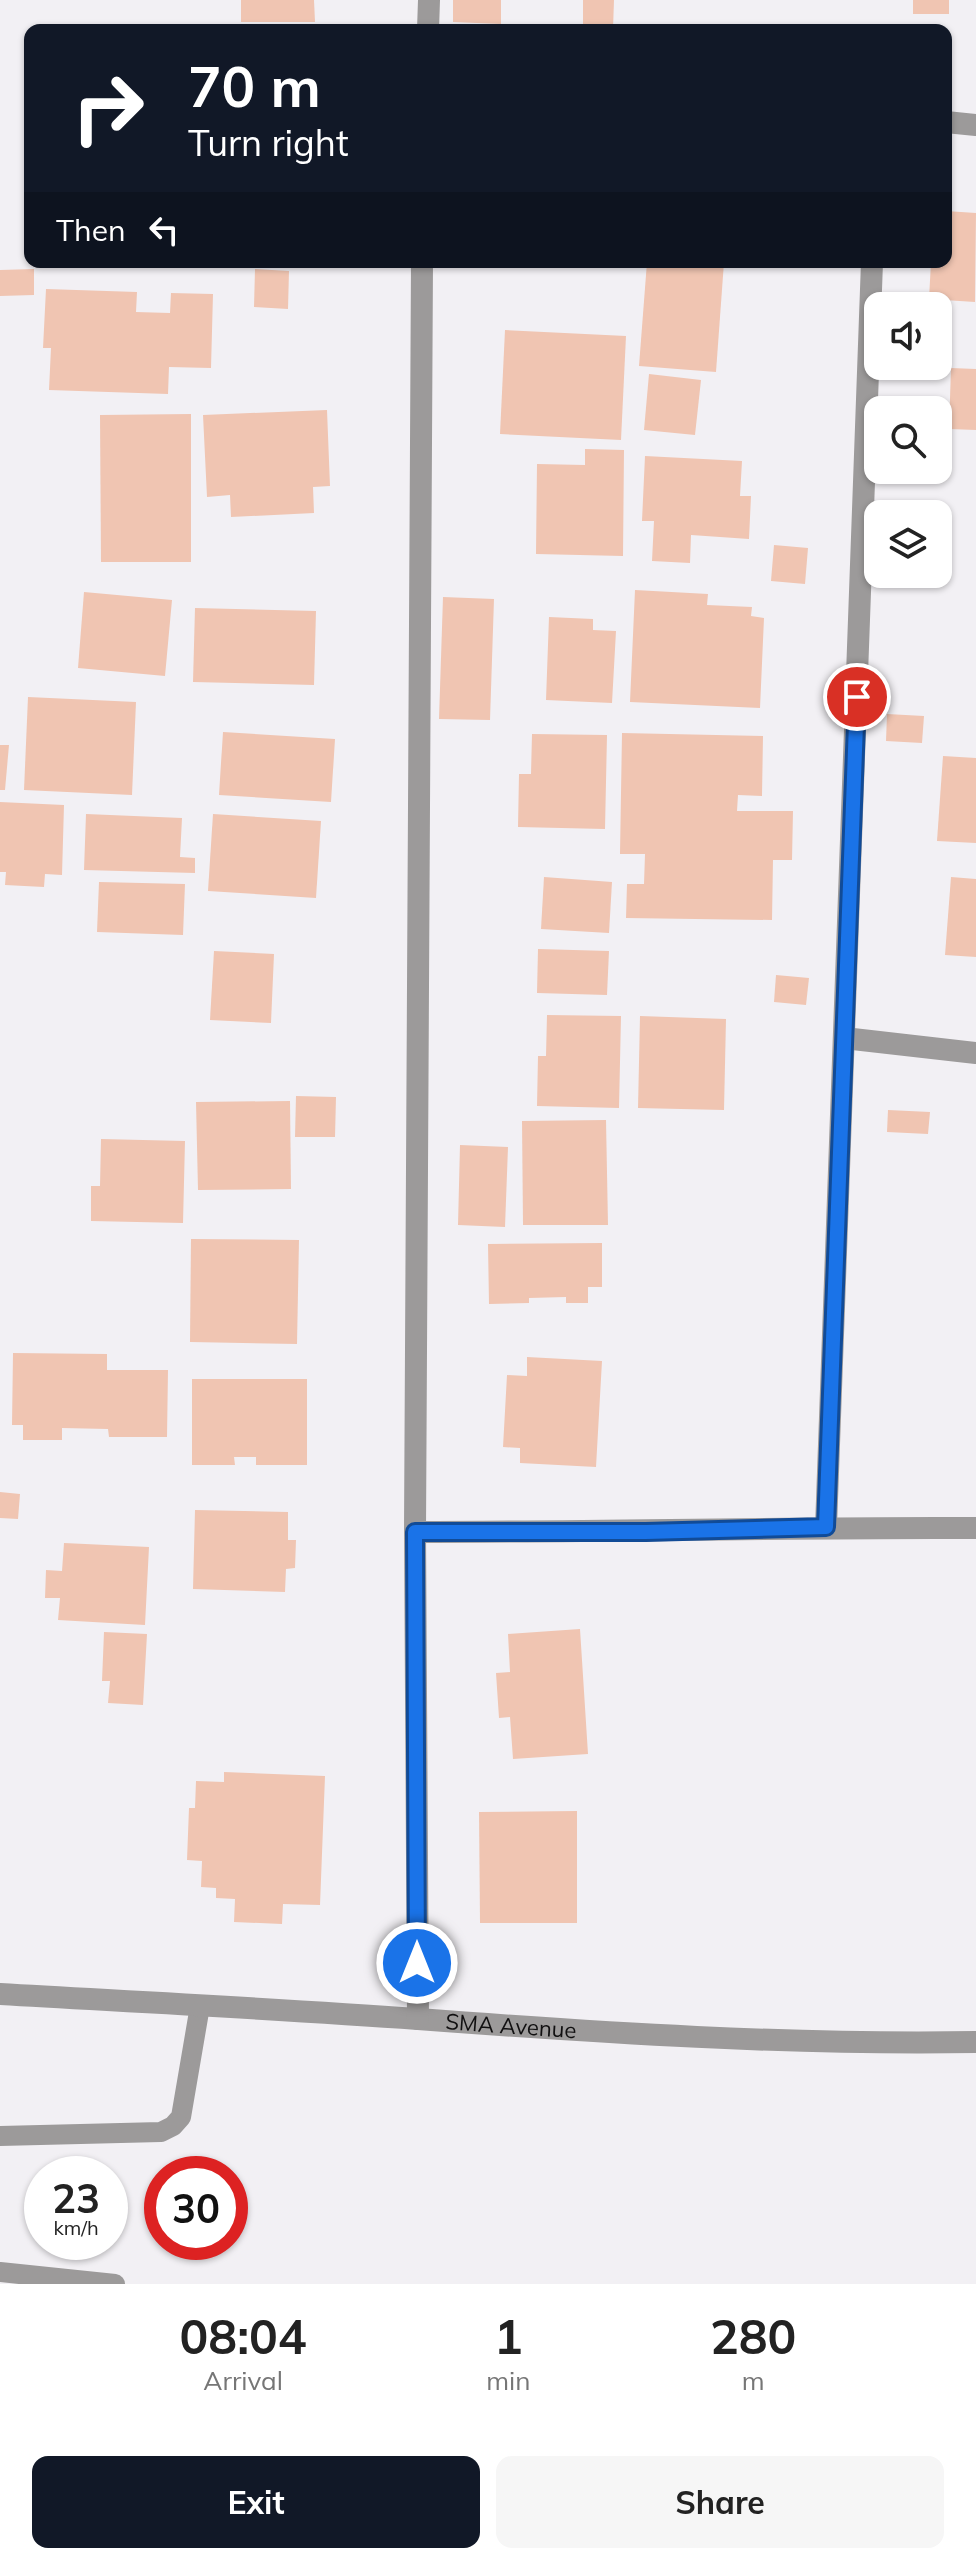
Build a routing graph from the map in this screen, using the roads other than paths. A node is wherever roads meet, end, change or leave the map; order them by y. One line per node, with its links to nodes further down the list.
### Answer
1 (429, 0): 2 (street)
2 (428, 24)
3 (952, 123): 4 (street)
4 (976, 125)
5 (422, 268): 11 (street)
6 (872, 268): 7 (street)
7 (844, 1038): 8 (street); 9 (street)
8 (976, 1053)
9 (826, 1527): 10 (street); 11 (street)
10 (976, 1528)
11 (415, 1532): 14 (street)
12 (0, 1994): 13 (street, SMA Avenue)
13 (200, 2006): 14 (street, SMA Avenue); 16 (lane)
14 (418, 2019): 15 (street, SMA Avenue)
15 (976, 2042)
16 (0, 2136)
17 (0, 2272): 18 (lane)
18 (115, 2284)

